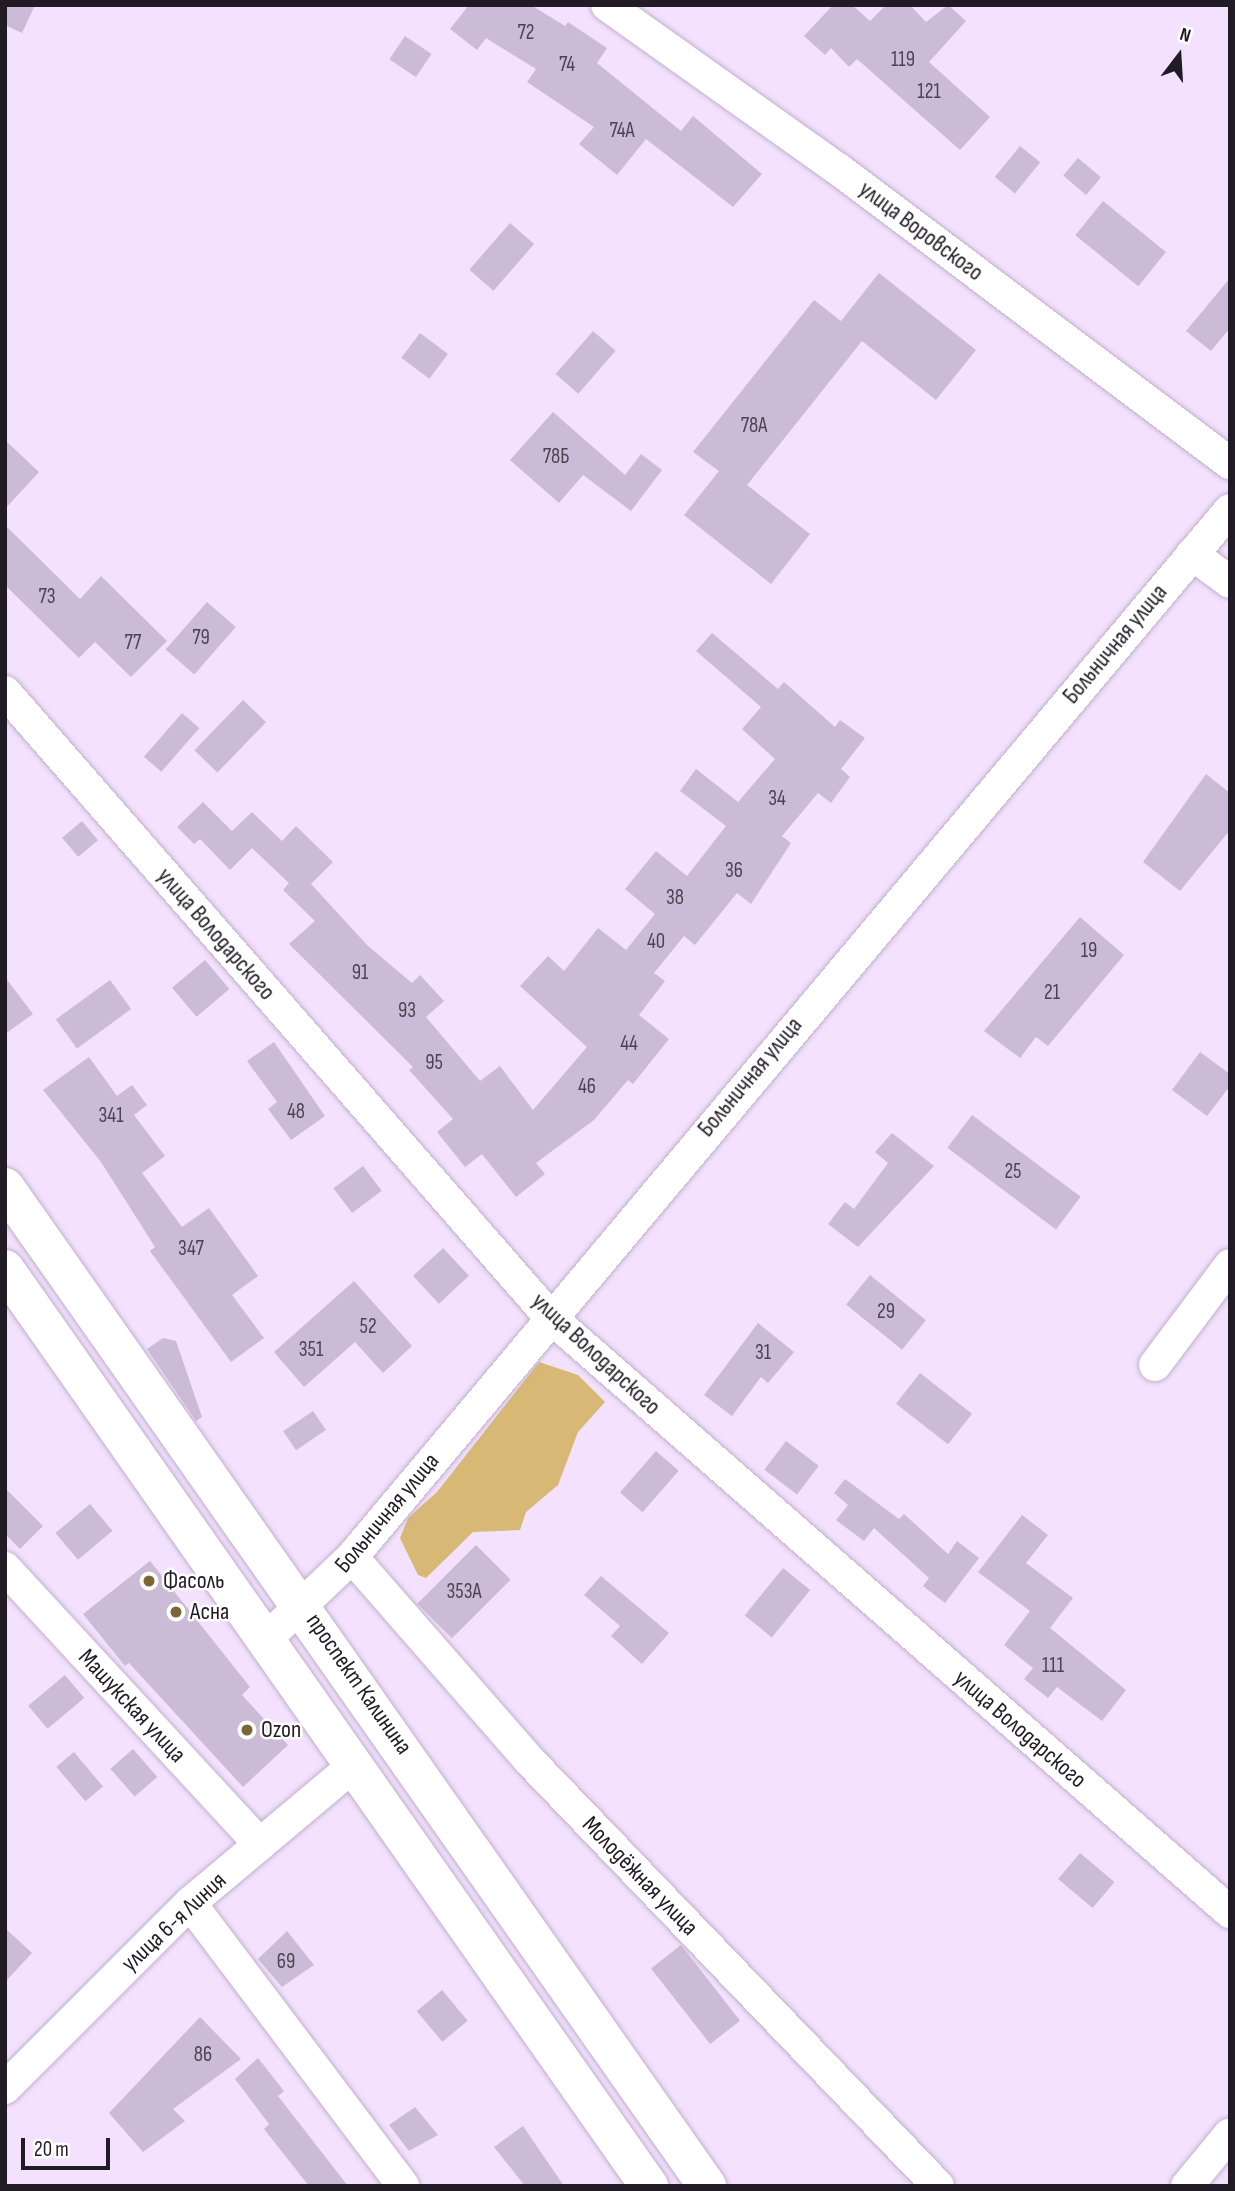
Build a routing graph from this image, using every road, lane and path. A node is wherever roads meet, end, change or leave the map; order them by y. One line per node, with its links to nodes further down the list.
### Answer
1 (607, 5): 2 (street, улица Воровского)
2 (1230, 463)
3 (1230, 510): 4 (street, Больничная улица)
4 (1192, 554): 5 (street); 10 (street, Больничная улица)
5 (1230, 582)
6 (5, 692): 10 (street, улица Володарского)
7 (5, 1186): 14 (main road, проспект Калинина)
8 (1230, 1265): 11 (street)
9 (5, 1269): 15 (main road, проспект Калинина)
10 (550, 1317): 12 (street, Больничная улица); 19 (street, улица Володарского)
11 (1155, 1365)
12 (352, 1557): 14 (street, Больничная улица); 25 (street, Молодёжная улица)
13 (5, 1568): 17 (street, Машукская улица)
14 (305, 1608): 15 (street, Больничная улица); 24 (main road, проспект Калинина)
15 (265, 1639): 16 (main road, проспект Калинина)
16 (353, 1766): 17 (street, улица 6-я Линия); 23 (main road, проспект Калинина)
17 (260, 1844): 18 (street, улица 6-я Линия)
18 (190, 1903): 20 (street, улица 6-я Линия); 22 (street)
19 (1230, 1912)
20 (5, 2088)
21 (1230, 2134): 26 (street)
22 (403, 2186)
23 (649, 2186)
24 (707, 2186)
25 (938, 2186)
26 (1186, 2186)

